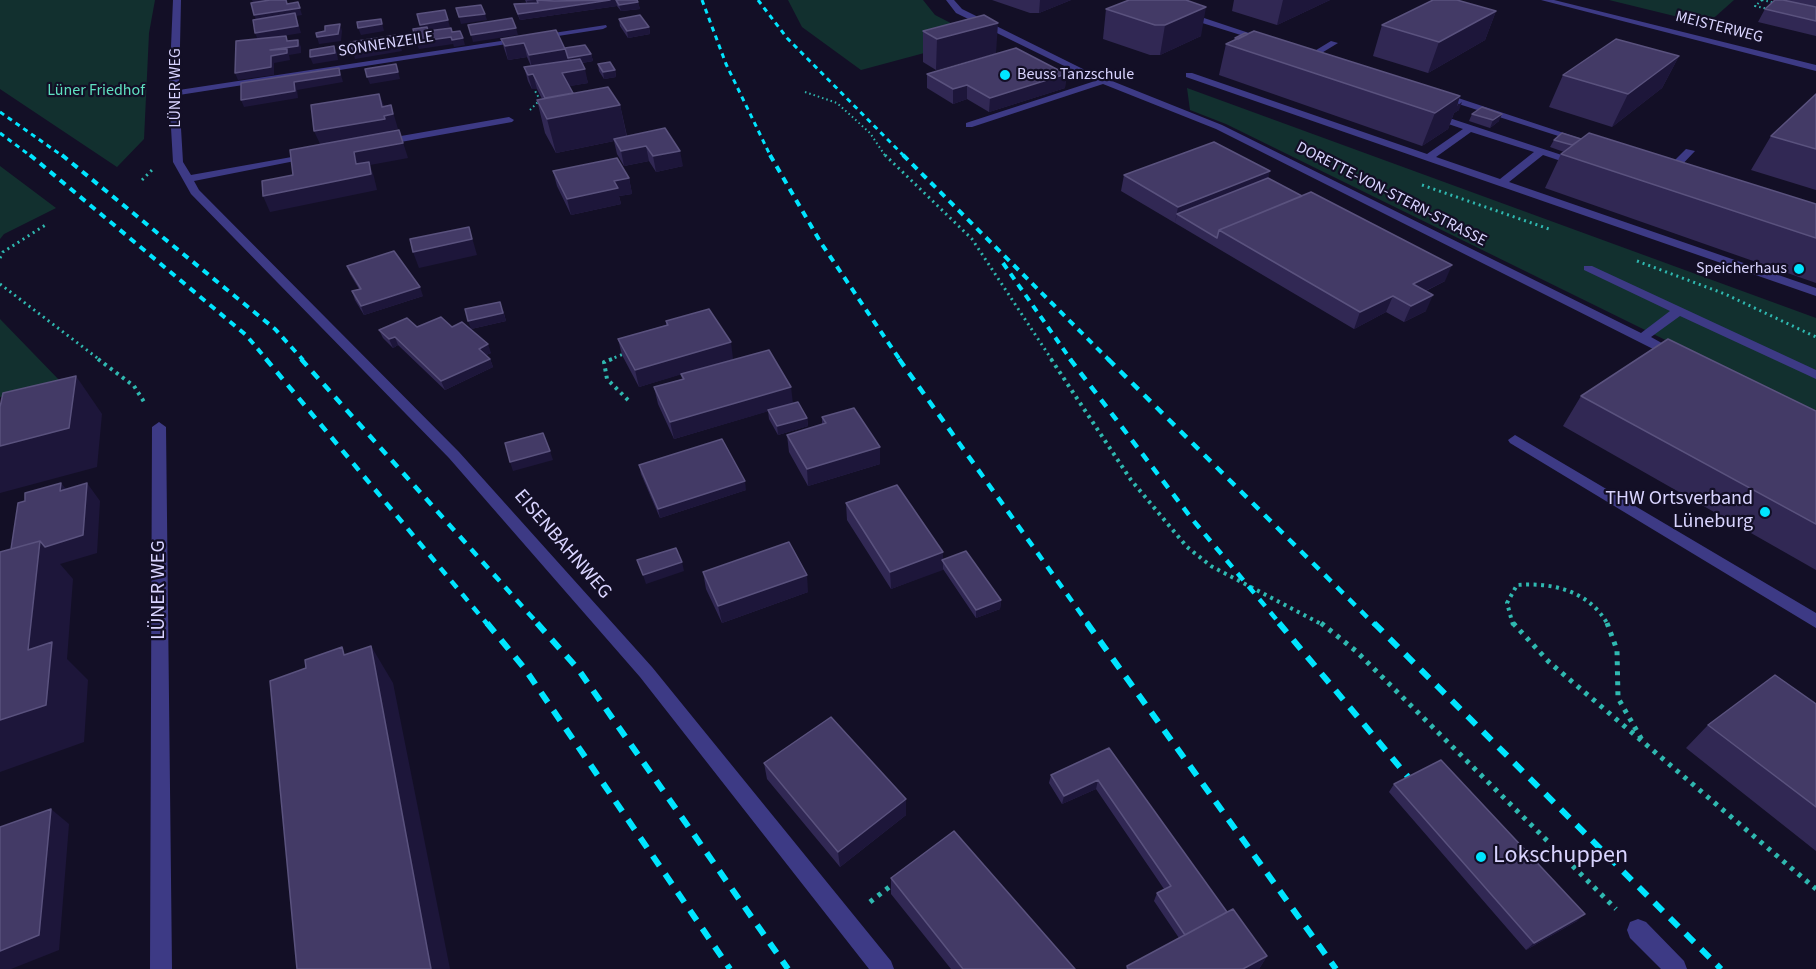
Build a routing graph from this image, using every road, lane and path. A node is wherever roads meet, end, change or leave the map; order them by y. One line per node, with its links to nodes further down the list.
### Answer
1 (177, 0): 19 (street, LÜNER WEG)
2 (950, 0): 16 (street, DORETTE-VON-STERN-STRASSE)
3 (1545, 0): 14 (street, MEISTERWEG)
4 (1762, 0): 5 (path); 7 (path)
5 (1775, 3)
6 (1172, 10): 9 (street)
7 (1773, 10)
8 (603, 27): 19 (street, SONNENZEILE)
9 (1269, 41)
10 (1334, 43): 12 (street)
11 (1301, 51): 12 (street)
12 (1312, 55): 13 (street)
13 (1323, 58)
14 (1816, 69)
15 (1189, 75): 31 (street)
16 (1103, 81): 24 (street); 44 (street, DORETTE-VON-STERN-STRASSE)
17 (534, 89): 22 (path)
18 (805, 92): 56 (path)
19 (174, 93): 36 (street, LÜNER WEG)
20 (1431, 93): 27 (street)
21 (1415, 110): 25 (street)
22 (527, 114)
23 (509, 120): 26 (street)
24 (969, 125)
25 (1470, 128): 29 (street); 31 (street)
26 (376, 144)
27 (1595, 145)
28 (1690, 151): 34 (street)
29 (1542, 152): 32 (street); 37 (street)
30 (320, 153): 36 (street)
31 (1430, 157): 37 (street)
32 (1585, 166)
33 (1661, 166): 34 (street)
34 (1672, 169): 35 (street)
35 (1683, 173)
36 (185, 177): 55 (street, EISENBAHNWEG)
37 (1503, 182): 42 (street)
38 (47, 224): 39 (path)
39 (0, 258)
40 (1588, 268): 43 (street)
41 (0, 284): 49 (path)
42 (1816, 292)
43 (1679, 311): 44 (street); 47 (street)
44 (1642, 338): 46 (street, DORETTE-VON-STERN-STRASSE)
45 (629, 351): 48 (path)
46 (1683, 359)
47 (1816, 375)
48 (628, 400)
49 (159, 427): 57 (street, LÜNER WEG)
50 (1515, 440): 51 (street)
51 (1816, 621)
52 (1642, 740): 52 (path); 54 (path)
53 (901, 878): 55 (path)
54 (1816, 889)
55 (845, 921): 58 (street, EISENBAHNWEG)
56 (1638, 930): 59 (street)
57 (161, 969)
58 (883, 969)
59 (1676, 969)

